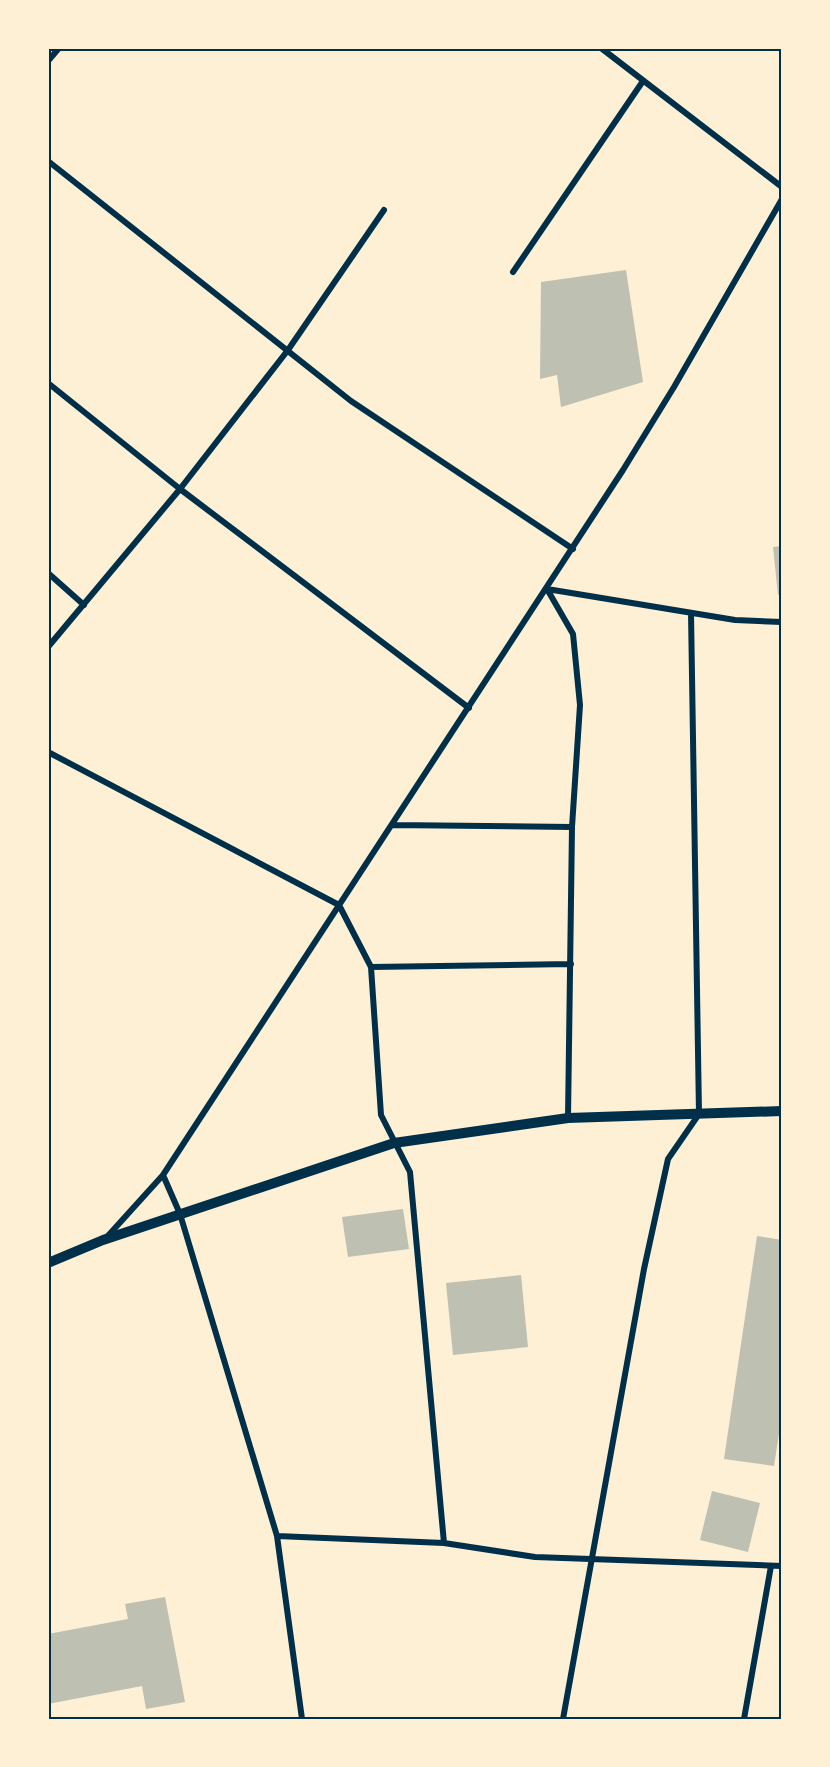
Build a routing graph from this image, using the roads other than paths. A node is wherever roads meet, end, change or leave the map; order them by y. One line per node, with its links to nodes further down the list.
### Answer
1 (58, 48): 3 (street)
2 (601, 48): 4 (street)
3 (48, 61)
4 (643, 81): 6 (street); 9 (street)
5 (48, 161): 10 (street)
6 (782, 187)
7 (782, 199): 13 (street)
8 (384, 210): 10 (street)
9 (513, 272)
10 (288, 350): 12 (street); 13 (street)
11 (48, 383): 12 (street)
12 (180, 489): 16 (street); 20 (street)
13 (573, 549): 15 (street)
14 (48, 573): 16 (street)
15 (547, 589): 17 (street); 20 (street); 23 (street)
16 (84, 605): 19 (street)
17 (691, 613): 18 (street); 28 (street)
18 (782, 622)
19 (48, 646)
20 (469, 708): 22 (street)
21 (48, 752): 24 (street)
22 (392, 825): 23 (street); 24 (street)
23 (572, 827): 25 (street)
24 (339, 905): 26 (street); 31 (street)
25 (571, 964): 26 (street); 29 (street)
26 (371, 967): 30 (street)
27 (782, 1111): 28 (street)
28 (699, 1114): 29 (street); 37 (street)
29 (568, 1118): 30 (street)
30 (394, 1143): 32 (street); 36 (street)
31 (163, 1175): 32 (street); 33 (street)
32 (180, 1214): 33 (street); 35 (street)
33 (103, 1240): 34 (street)
34 (48, 1263)
35 (277, 1536): 36 (street); 40 (street)
36 (444, 1543): 37 (street)
37 (592, 1559): 38 (street); 41 (street)
38 (771, 1566): 39 (street); 42 (street)
39 (782, 1566)
40 (302, 1719)
41 (564, 1719)
42 (744, 1719)

